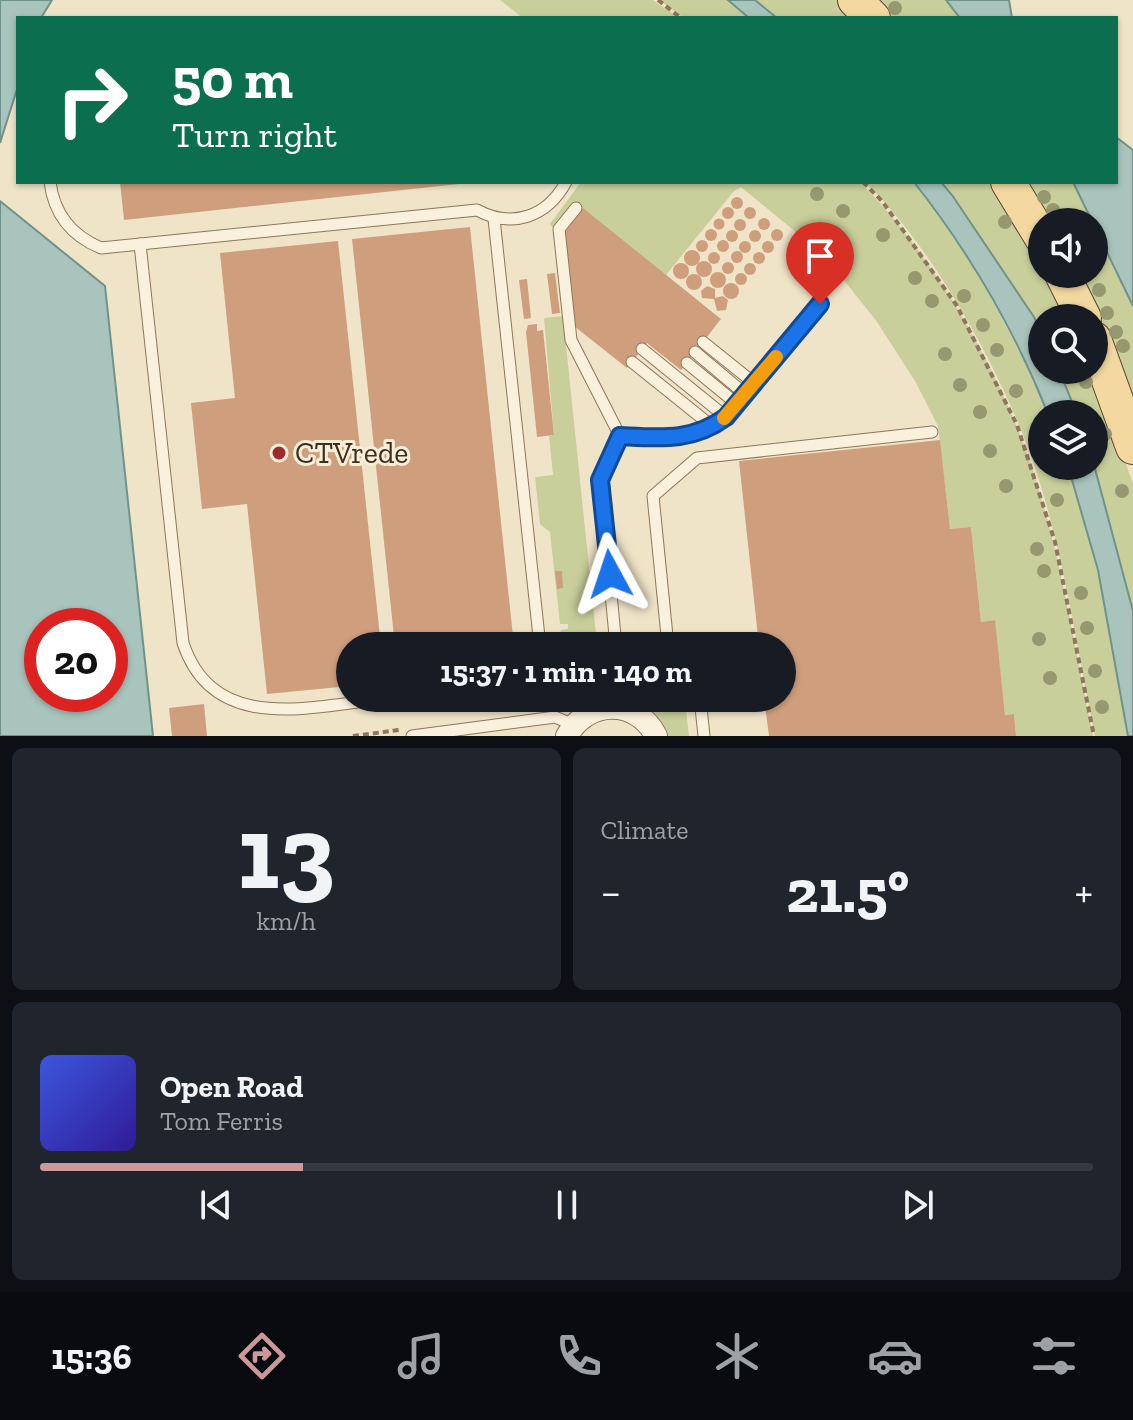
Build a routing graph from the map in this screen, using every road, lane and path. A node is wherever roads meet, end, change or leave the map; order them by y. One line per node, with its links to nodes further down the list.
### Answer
1 (658, 0): 3 (path)
2 (855, 0): 4 (main road)
3 (678, 16)
4 (871, 16)
5 (50, 184): 12 (lane)
6 (564, 184): 11 (lane)
7 (865, 184): 35 (path)
8 (1009, 184): 10 (main road)
9 (576, 208): 23 (lane)
10 (1028, 215)
11 (494, 219): 12 (lane); 25 (lane)
12 (140, 244): 28 (lane)
13 (820, 304): 18 (lane)
14 (642, 349): 20 (lane)
15 (632, 362): 21 (lane)
16 (687, 363): 19 (lane)
17 (1108, 378): 24 (main road)
18 (754, 383): 19 (lane); 19 (lane)
19 (741, 399): 20 (lane)
20 (726, 417): 21 (lane)
21 (713, 427): 23 (lane)
22 (932, 432): 27 (lane)
23 (620, 436): 26 (lane)
24 (1133, 447)
25 (538, 632)
26 (615, 632)
27 (667, 632)
28 (336, 703)
29 (633, 712): 33 (street)
30 (701, 712): 34 (lane)
31 (575, 718): 32 (lane)
32 (412, 736)
33 (656, 736)
34 (704, 736)
35 (1094, 736)

